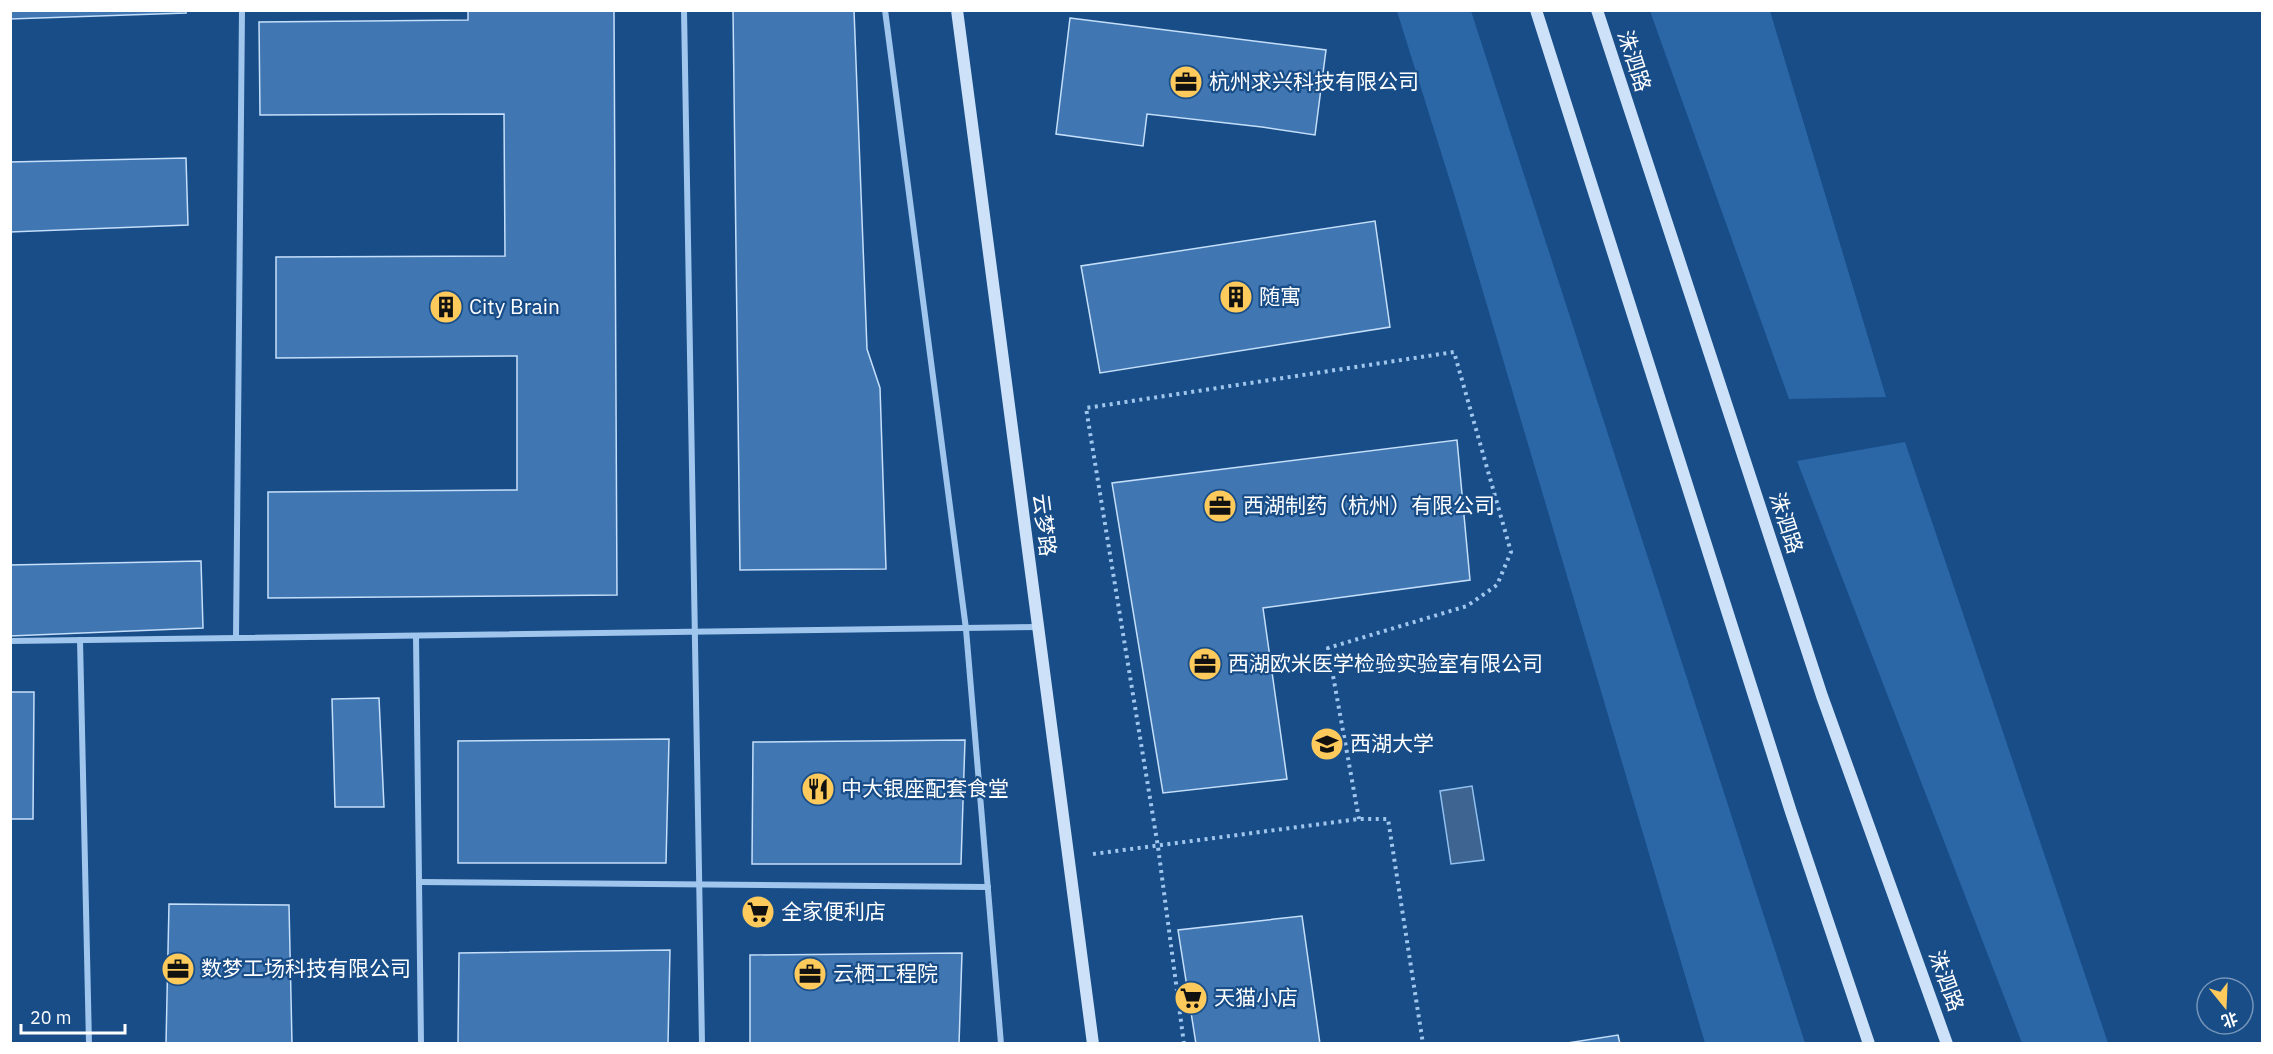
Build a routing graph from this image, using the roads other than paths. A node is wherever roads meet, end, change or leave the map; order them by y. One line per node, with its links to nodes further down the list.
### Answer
1 (242, 10): 11 (street)
2 (684, 10): 9 (street)
3 (885, 10): 8 (street)
4 (957, 10): 7 (street, 云梦路)
5 (1536, 10): 22 (street)
6 (1597, 10): 23 (street, 洙泗路)
7 (1038, 627): 8 (street); 21 (street, 云梦路)
8 (966, 628): 9 (street); 16 (street)
9 (695, 632): 10 (street); 15 (street)
10 (416, 636): 11 (street); 14 (street)
11 (236, 638): 12 (street)
12 (80, 640): 13 (street); 17 (street)
13 (10, 641)
14 (419, 882): 15 (street); 18 (street)
15 (699, 884): 16 (street); 19 (street)
16 (988, 887): 20 (street)
17 (89, 1044)
18 (421, 1044)
19 (702, 1044)
20 (1001, 1044)
21 (1093, 1044)
22 (1869, 1044)
23 (1947, 1044)

